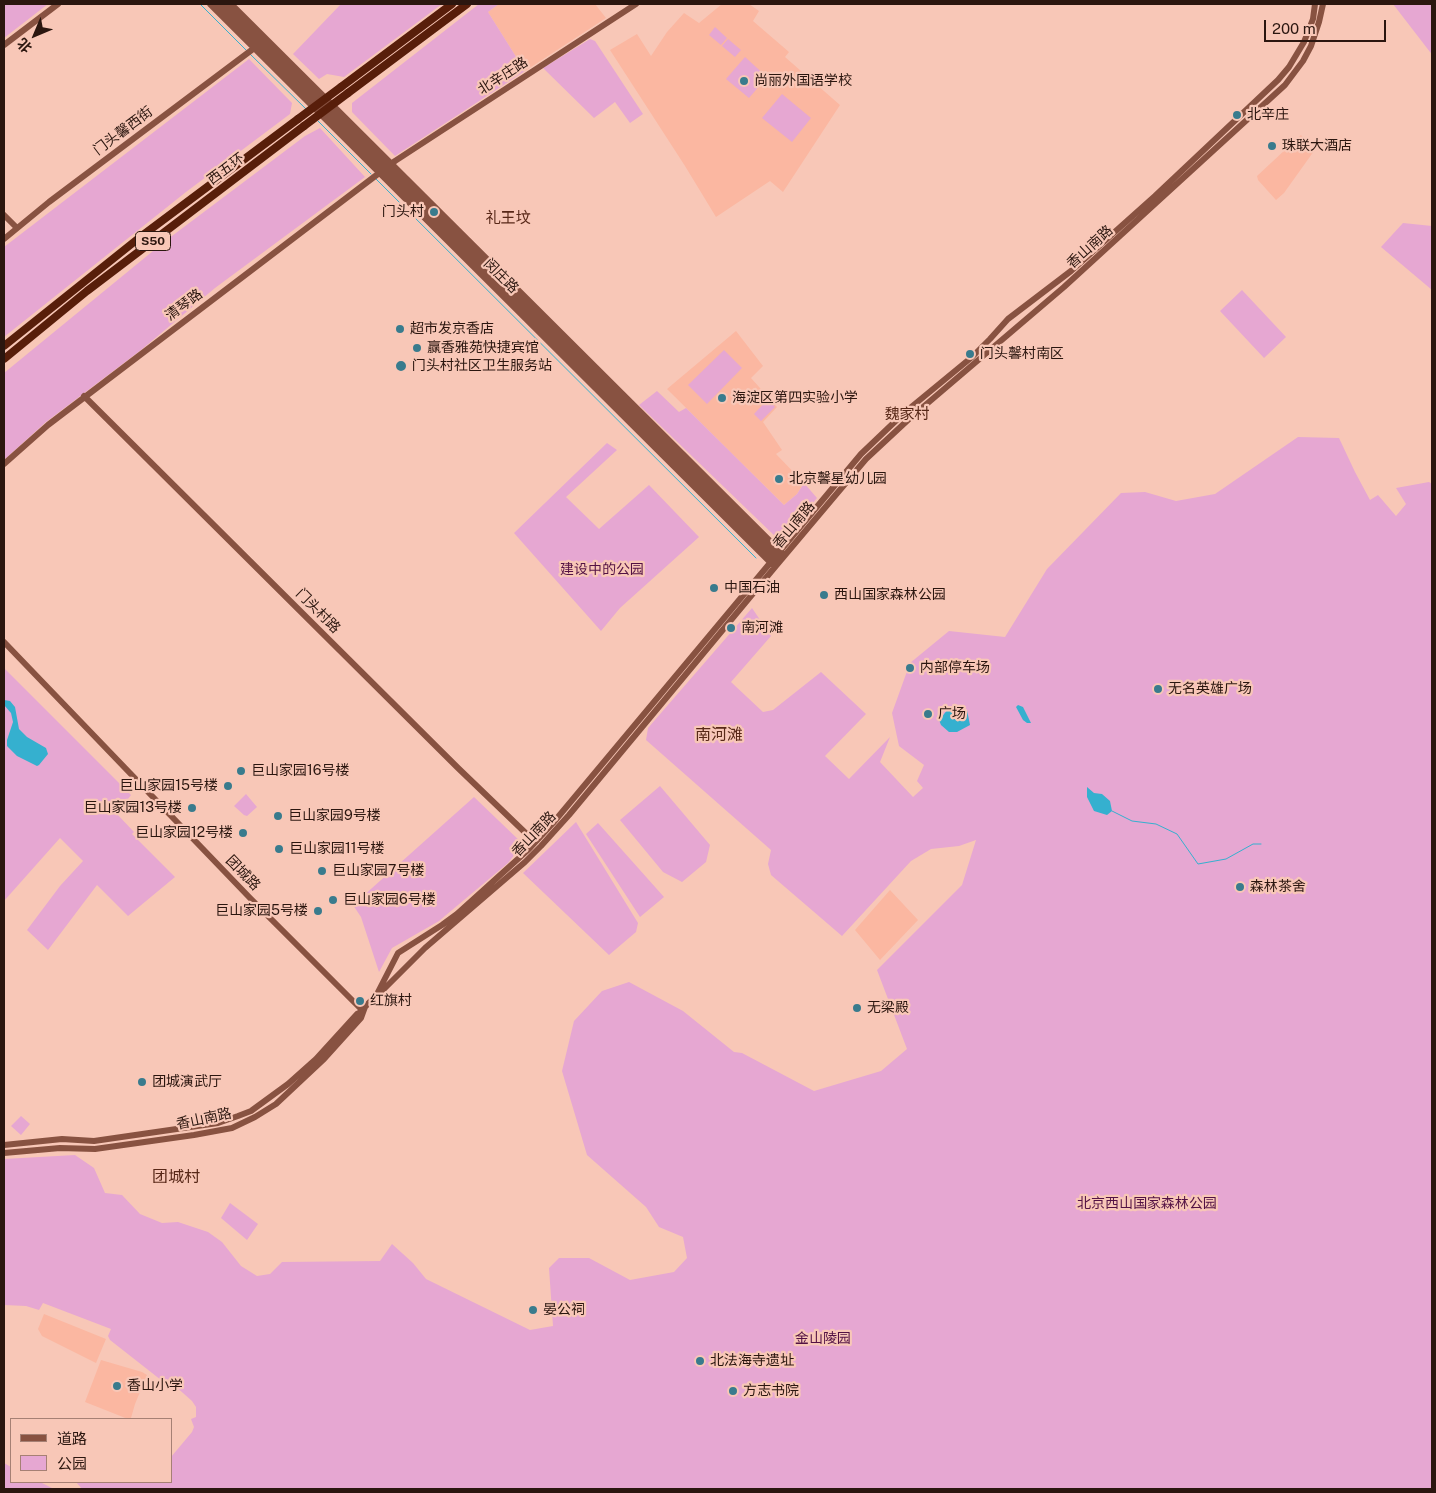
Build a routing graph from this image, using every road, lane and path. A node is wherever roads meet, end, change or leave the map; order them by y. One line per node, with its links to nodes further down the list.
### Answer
1 (58, 4): 11 (street)
2 (210, 4): 12 (street, 闵庄路)
3 (217, 4): 12 (street, 闵庄路)
4 (224, 4): 13 (street, 闵庄路)
5 (231, 4): 13 (street, 闵庄路)
6 (452, 4): 17 (highway, 西五环 / S50, bridge)
7 (467, 4): 18 (highway, 西五环 / S50, bridge)
8 (636, 4): 13 (street, 北辛庄路)
9 (1315, 4): 21 (street, 香山南路)
10 (1323, 4): 21 (street, 香山南路)
11 (4, 45)
12 (256, 46): 13 (street, 闵庄路); 15 (street, 门头馨西街)
13 (385, 168): 19 (street, 清琴路); 21 (street, 闵庄路); 21 (street, 闵庄路)
14 (4, 215): 15 (street)
15 (17, 228): 16 (street, 门头馨西街)
16 (4, 240)
17 (4, 346)
18 (4, 359)
19 (84, 396): 20 (street, 清琴路); 23 (street, 门头村路)
20 (4, 464)
21 (777, 559): 23 (street, 香山南路); 24 (street, 香山南路)
22 (4, 642): 25 (street, 团城路)
23 (535, 842): 24 (street, 香山南路)
24 (376, 994): 25 (street, 香山南路)
25 (363, 1011): 26 (street, 香山南路); 27 (street, 香山南路)
26 (4, 1145)
27 (4, 1152)

